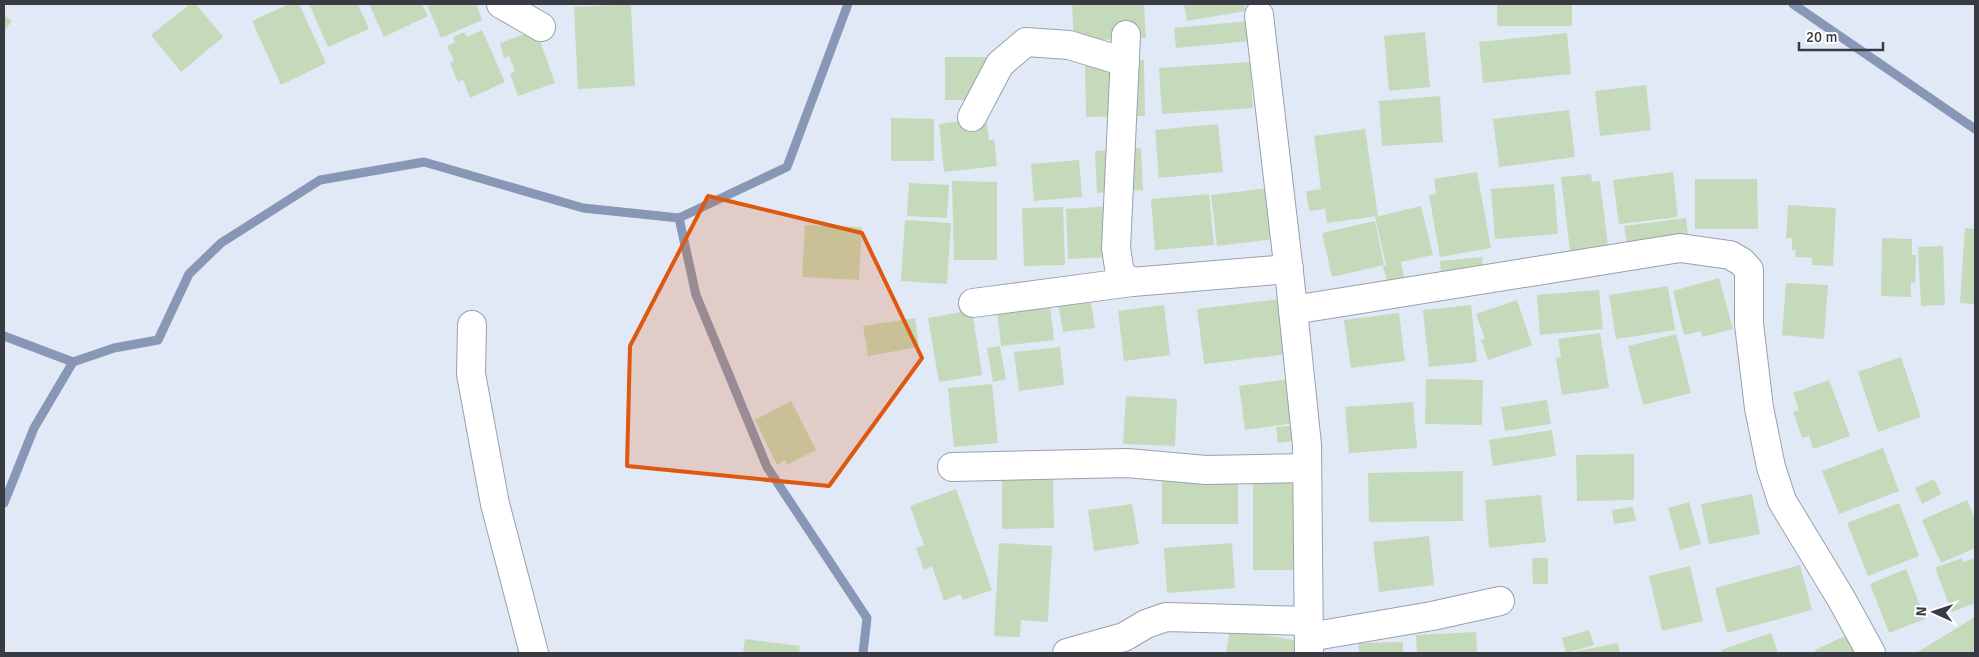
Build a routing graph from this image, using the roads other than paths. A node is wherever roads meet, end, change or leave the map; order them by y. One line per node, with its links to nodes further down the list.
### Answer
1 (501, 4): 3 (street)
2 (1258, 15): 5 (street)
3 (541, 27)
4 (972, 117): 6 (street)
5 (1289, 269): 6 (street); 8 (street)
6 (1132, 282): 7 (street)
7 (973, 303)
8 (1293, 310): 11 (street); 16 (street)
9 (472, 325): 14 (street)
10 (952, 467): 11 (street)
11 (1307, 468): 13 (street)
12 (1500, 601): 13 (street)
13 (1309, 637): 15 (street)
14 (534, 653)
15 (1067, 653)
16 (1871, 653)

